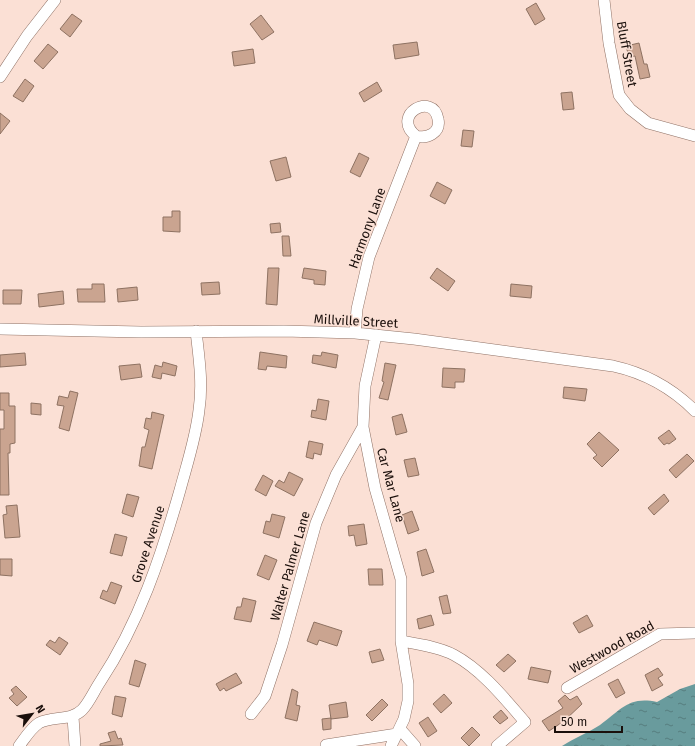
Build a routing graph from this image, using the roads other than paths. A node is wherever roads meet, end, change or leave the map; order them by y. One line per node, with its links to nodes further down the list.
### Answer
1 (55, 0): 3 (street)
2 (604, 0): 5 (street, Bluff Street)
3 (0, 77)
4 (416, 136): 8 (street, Harmony Lane)
5 (695, 136)
6 (0, 329): 7 (street, Millville Street)
7 (196, 331): 8 (street, Millville Street); 16 (street, Grove Avenue)
8 (355, 333): 9 (street, Millville Street)
9 (376, 335): 10 (street, Millville Street); 11 (street, Car Mar Lane)
10 (695, 411)
11 (363, 427): 13 (street, Car Mar Lane); 15 (street, Walter Palmer Lane)
12 (695, 633): 14 (street, Westwood Road)
13 (401, 641): 17 (street, Car Mar Lane); 23 (street)
14 (567, 688)
15 (251, 714)
16 (73, 717): 19 (street); 20 (street)
17 (398, 732): 18 (street); 21 (street, Car Mar Lane); 22 (street)
18 (326, 745)
19 (19, 746)
20 (75, 746)
21 (391, 746)
22 (415, 746)
23 (497, 746)

